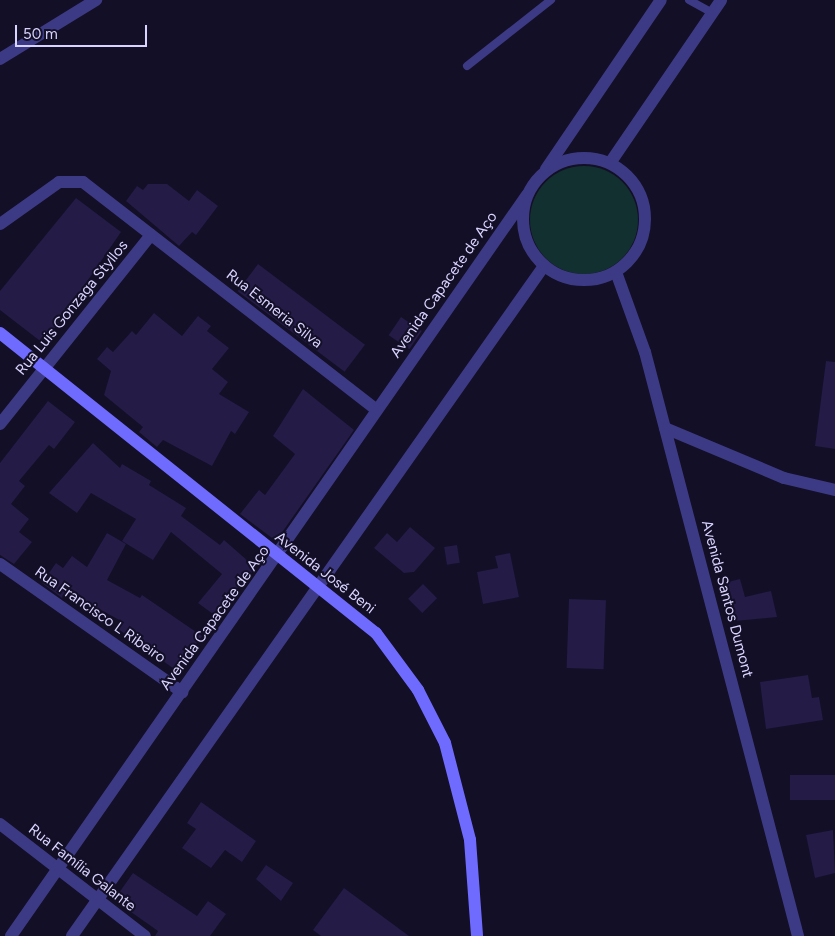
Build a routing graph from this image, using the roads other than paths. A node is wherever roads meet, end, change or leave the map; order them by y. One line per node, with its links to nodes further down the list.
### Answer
1 (96, 0): 7 (street)
2 (551, 0): 8 (lane)
3 (661, 0): 10 (street)
4 (689, 0): 6 (lane)
5 (721, 0): 6 (street)
6 (712, 13): 9 (street)
7 (0, 59)
8 (467, 66)
9 (610, 163): 10 (street); 15 (street)
10 (543, 173): 11 (street)
11 (527, 194): 14 (street); 18 (street, Avenida Capacete de Aço)
12 (0, 224): 13 (street, Rua Esmeria Silva)
13 (151, 236): 17 (street, Rua Luis Gonzaga Styllos); 18 (street, Rua Esmeria Silva)
14 (544, 266): 15 (street); 24 (street)
15 (616, 272): 20 (street, Avenida Santos Dumont)
16 (0, 333): 17 (main road, Avenida José Beni)
17 (44, 367): 19 (street, Rua Luis Gonzaga Styllos); 22 (main road, Avenida José Beni)
18 (376, 409): 22 (street, Avenida Capacete de Aço)
19 (0, 424)
20 (665, 428): 21 (street); 33 (street, Avenida Santos Dumont)
21 (835, 490)
22 (279, 557): 24 (main road, Avenida José Beni); 25 (street, Avenida Capacete de Aço)
23 (0, 564): 25 (street, Rua Francisco L Ribeiro)
24 (316, 585): 28 (street); 32 (main road, Avenida José Beni)
25 (182, 692): 27 (street, Avenida Capacete de Aço)
26 (0, 824): 27 (street, Rua Família Galante)
27 (57, 870): 28 (street, Rua Família Galante); 29 (street, Avenida Capacete de Aço)
28 (96, 901): 30 (street); 31 (street, Rua Família Galante)
29 (11, 936)
30 (72, 936)
31 (145, 936)
32 (478, 936)
33 (798, 936)

